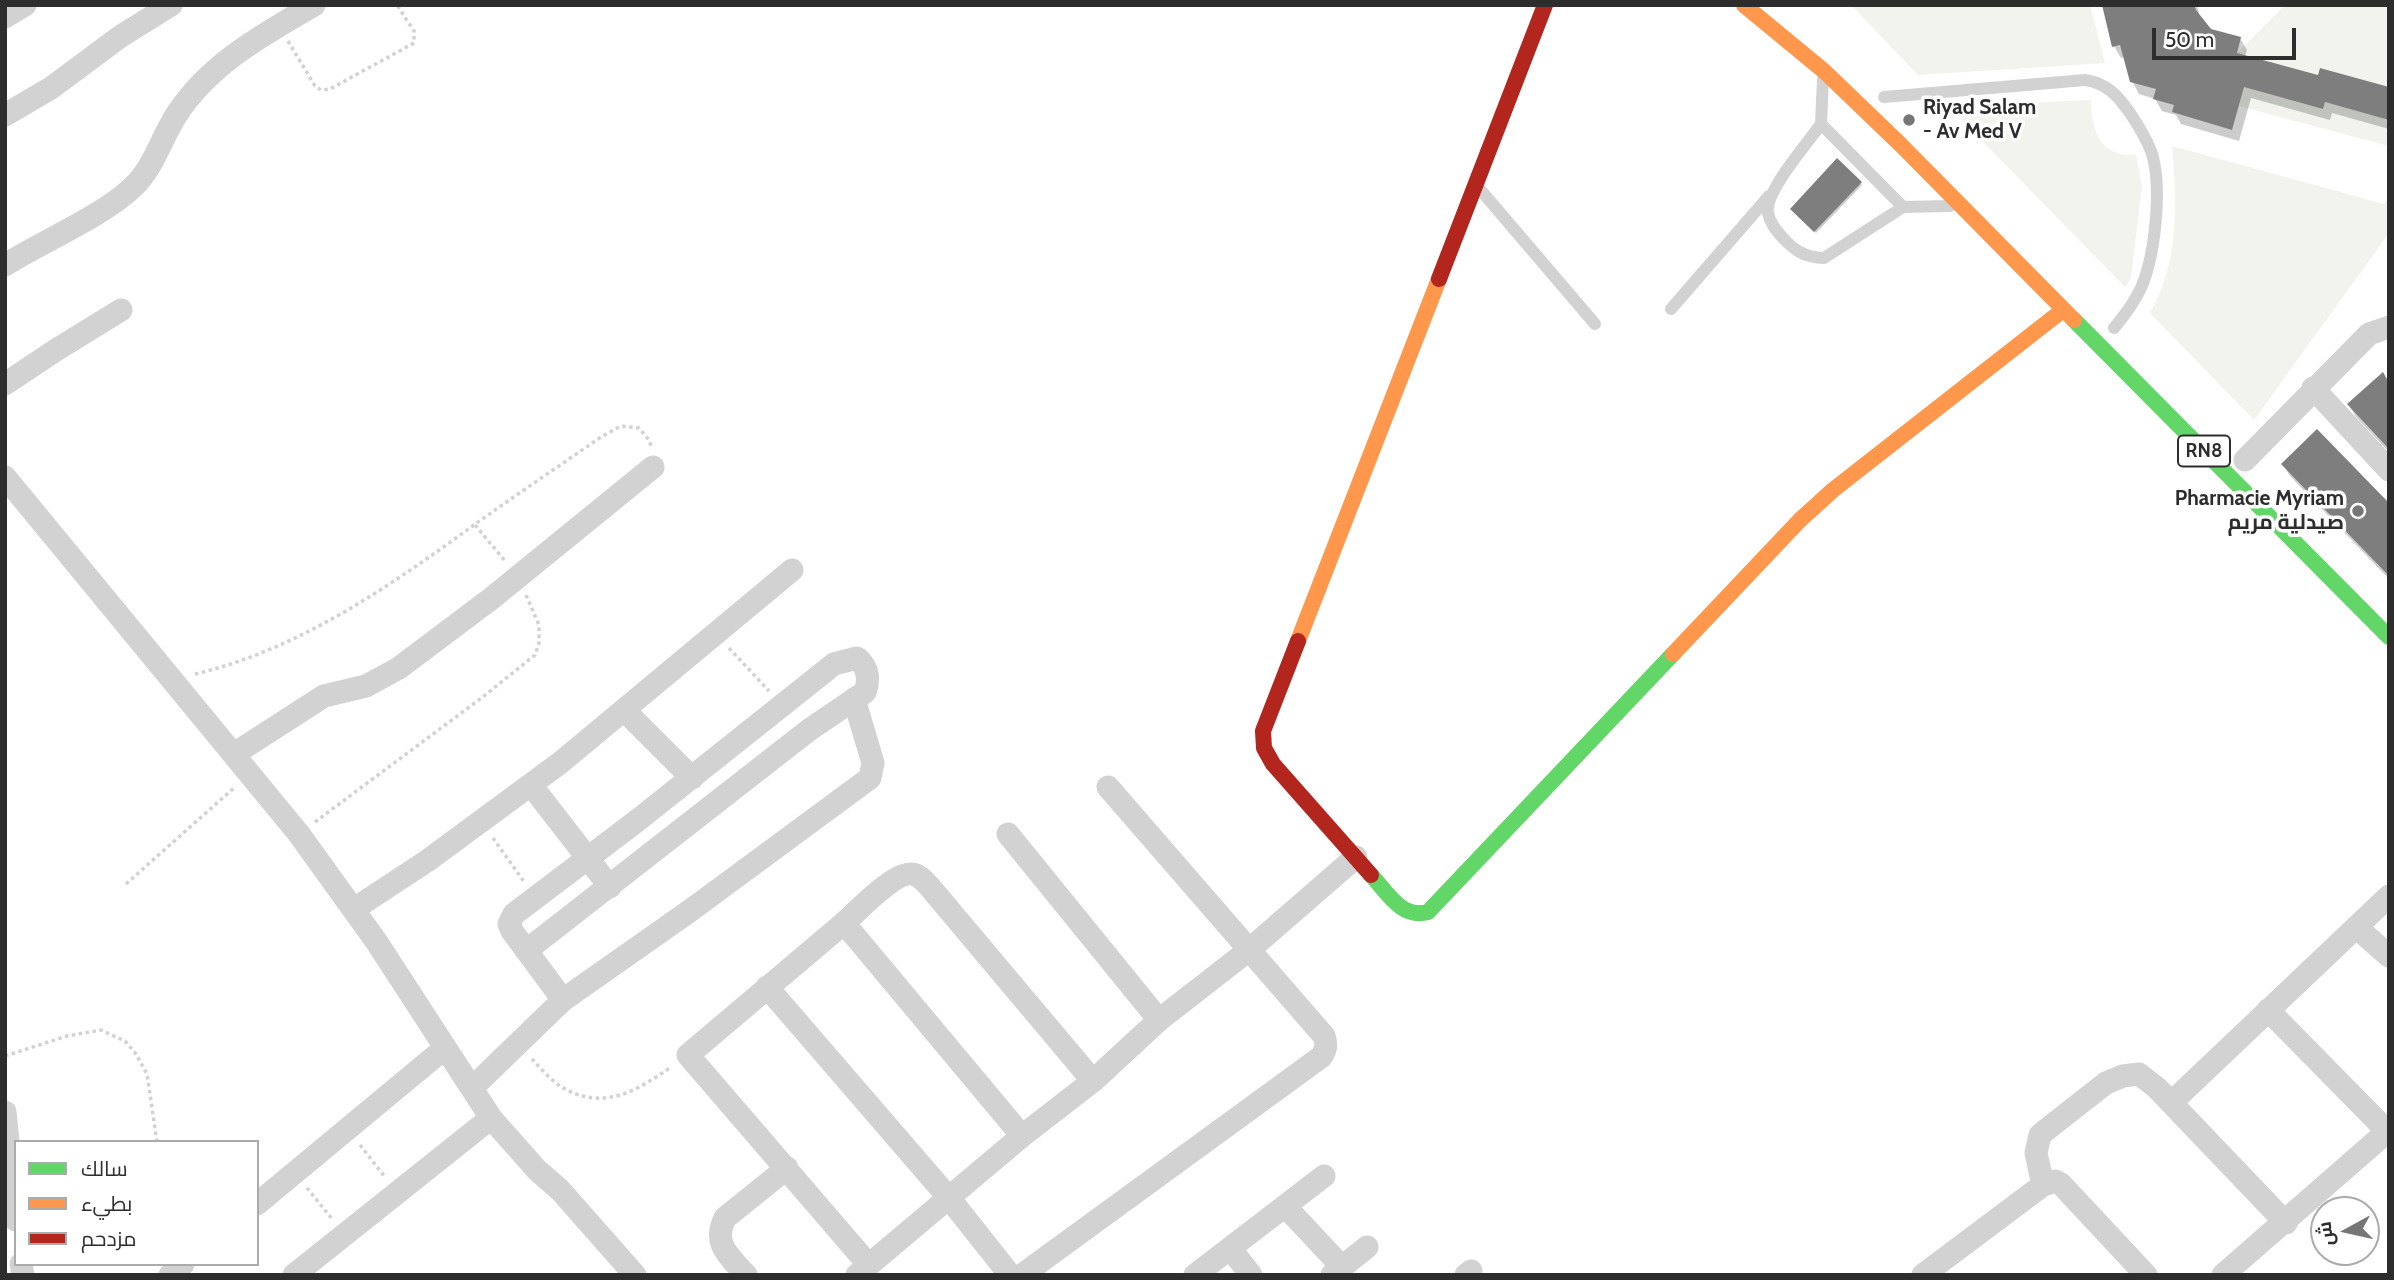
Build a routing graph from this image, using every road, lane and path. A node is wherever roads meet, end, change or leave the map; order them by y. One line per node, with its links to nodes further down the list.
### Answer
1 (25, 5): 7 (street)
2 (171, 5): 12 (street)
3 (314, 5): 8 (street)
4 (397, 5): 8 (path)
5 (1545, 5): 14 (street)
6 (1744, 5): 9 (street, RN8)
7 (5, 17)
8 (279, 25): 18 (street)
9 (1824, 71): 13 (lane); 16 (street, RN8)
10 (1879, 92): 11 (street); 24 (lane)
11 (1900, 112)
12 (5, 114)
13 (1821, 124): 15 (lane); 17 (lane)
14 (1475, 184): 22 (lane); 49 (street)
15 (1772, 193): 17 (lane); 19 (lane)
16 (1960, 206): 17 (lane); 21 (street, RN8)
17 (1903, 207)
18 (5, 265)
19 (1671, 309)
20 (121, 310): 25 (street)
21 (2063, 310): 35 (street, RN8); 49 (street)
22 (1595, 324)
23 (2389, 327): 26 (street)
24 (2115, 328)
25 (5, 384)
26 (2313, 388): 27 (street); 29 (street)
27 (2245, 460)
28 (653, 467): 31 (path); 33 (street)
29 (2389, 470)
30 (5, 477): 36 (street)
31 (475, 524): 33 (path); 36 (path)
32 (792, 570): 34 (street)
33 (518, 577): 40 (street); 46 (path)
34 (716, 634): 38 (path); 39 (street)
35 (2389, 637)
36 (172, 679): 40 (street)
37 (854, 699): 38 (street); 51 (street); 61 (street)
38 (783, 706): 42 (street)
39 (624, 710): 42 (street); 43 (street)
40 (234, 754): 41 (street)
41 (249, 774): 46 (street); 50 (path)
42 (692, 778): 48 (street)
43 (531, 785): 45 (street); 48 (street)
44 (1108, 787): 58 (street)
45 (482, 822): 53 (path); 54 (street)
46 (299, 834): 54 (street)
47 (1008, 834): 63 (street)
48 (587, 858): 51 (street); 53 (street)
49 (1356, 858): 58 (street)
50 (126, 884)
51 (610, 887): 57 (street)
52 (2389, 896): 56 (street)
53 (535, 898): 57 (street)
54 (354, 908): 65 (street)
55 (844, 923): 60 (street); 68 (street); 75 (street)
56 (2357, 927): 59 (street); 62 (street)
57 (527, 950): 61 (street)
58 (1249, 950): 63 (street); 97 (street)
59 (2389, 956)
60 (767, 987): 66 (street); 82 (street)
61 (563, 1000): 64 (street)
62 (2267, 1010): 70 (street); 74 (street)
63 (1159, 1020): 68 (street)
64 (517, 1046): 66 (path); 69 (street)
65 (445, 1048): 69 (street); 73 (street)
66 (688, 1055): 77 (street)
67 (5, 1056): 76 (path)
68 (1093, 1080): 75 (street)
69 (472, 1088): 72 (street)
70 (2172, 1102): 80 (street); 86 (street)
71 (5, 1112): 83 (street)
72 (491, 1118): 81 (street); 94 (street)
73 (348, 1129): 78 (street); 81 (path)
74 (2388, 1131): 86 (street)
75 (1022, 1136): 82 (street)
76 (157, 1140)
77 (787, 1168): 90 (street); 95 (street)
78 (294, 1174): 84 (street); 87 (path)
79 (1324, 1176): 85 (street)
80 (2043, 1185): 92 (street); 100 (street)
81 (397, 1193): 87 (street)
82 (949, 1198): 90 (street); 96 (street)
83 (14, 1200)
84 (259, 1203)
85 (1285, 1206): 89 (street); 91 (street)
86 (2286, 1223): 101 (street)
87 (346, 1235): 93 (street)
88 (1367, 1247): 91 (street)
89 (1230, 1248): 98 (street); 99 (street)
90 (863, 1270)
91 (1337, 1271)
92 (1939, 1271)
93 (293, 1275)
94 (635, 1275)
95 (746, 1275)
96 (1010, 1275)
97 (1023, 1275)
98 (1195, 1275)
99 (1251, 1275)
100 (2146, 1275)
101 (2223, 1275)

